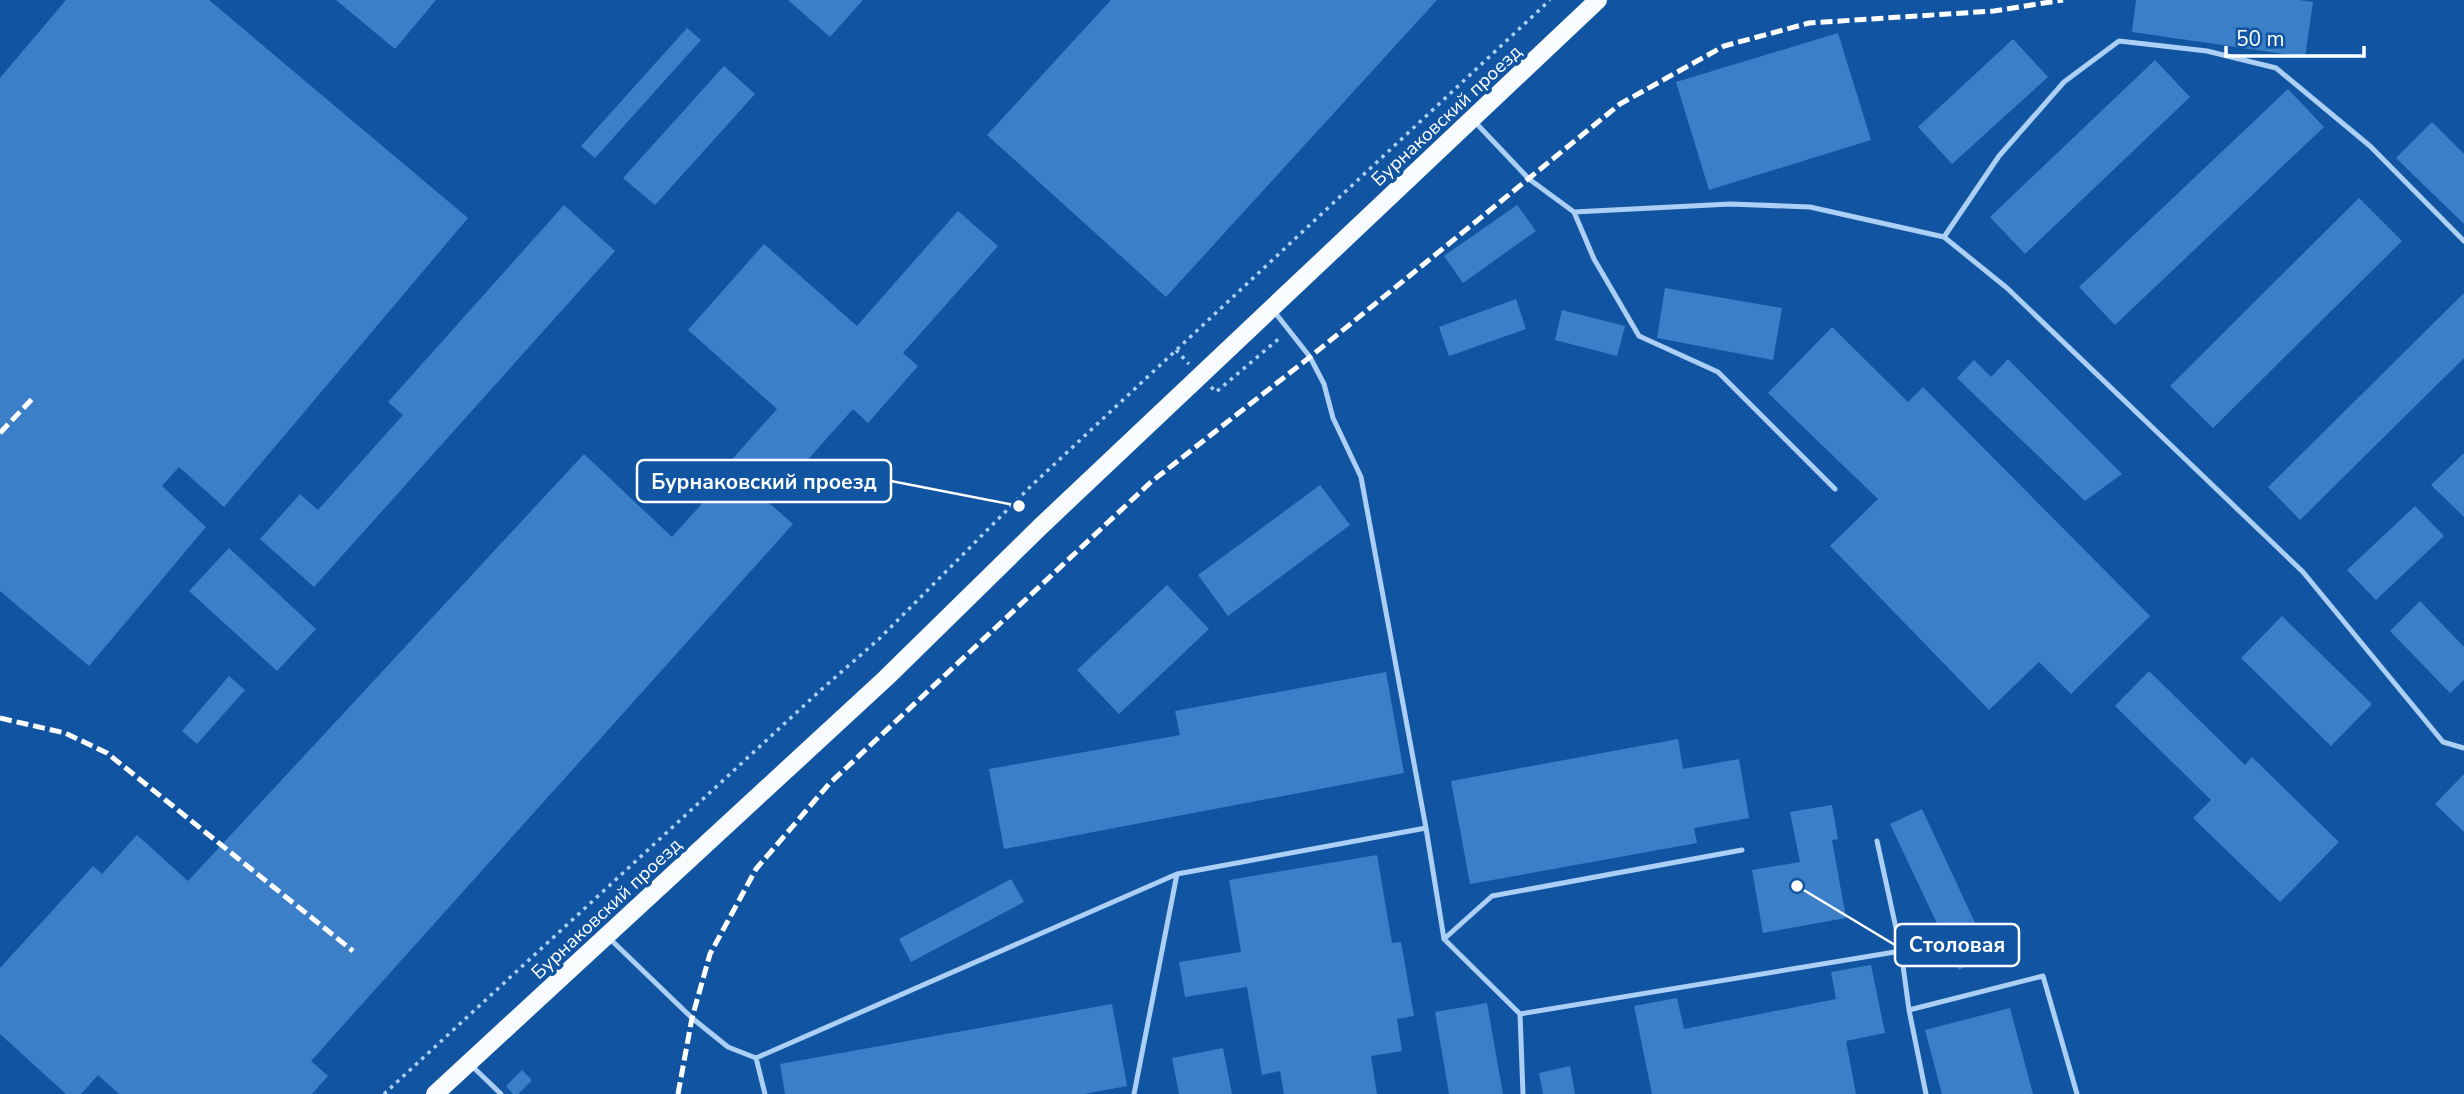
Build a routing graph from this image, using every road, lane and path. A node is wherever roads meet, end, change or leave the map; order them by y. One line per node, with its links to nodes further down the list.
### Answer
1 (1550, 0): 21 (path)
2 (1598, 0): 3 (main road, Бурнаковский проезд)
3 (1473, 120): 4 (lane); 7 (main road, Бурнаковский проезд)
4 (1574, 212): 5 (lane); 8 (lane)
5 (1944, 237): 6 (lane); 9 (lane)
6 (2464, 241)
7 (1272, 307): 10 (lane); 14 (main road, Бурнаковский проезд)
8 (1835, 489)
9 (2464, 748)
10 (1426, 828): 13 (lane); 15 (lane)
11 (1877, 841): 16 (lane)
12 (1742, 850): 15 (lane)
13 (1177, 874): 19 (lane); 25 (lane)
14 (607, 936): 19 (lane); 20 (main road, Бурнаковский проезд)
15 (1444, 939): 18 (lane)
16 (1901, 951): 17 (lane); 18 (lane)
17 (1909, 1010): 27 (lane); 28 (lane)
18 (1520, 1014): 26 (lane)
19 (756, 1058): 24 (lane)
20 (469, 1063): 22 (main road, Бурнаковский проезд); 23 (lane)
21 (384, 1094)
22 (435, 1094)
23 (501, 1094)
24 (765, 1094)
25 (1134, 1094)
26 (1523, 1094)
27 (1926, 1094)
28 (2077, 1094)

